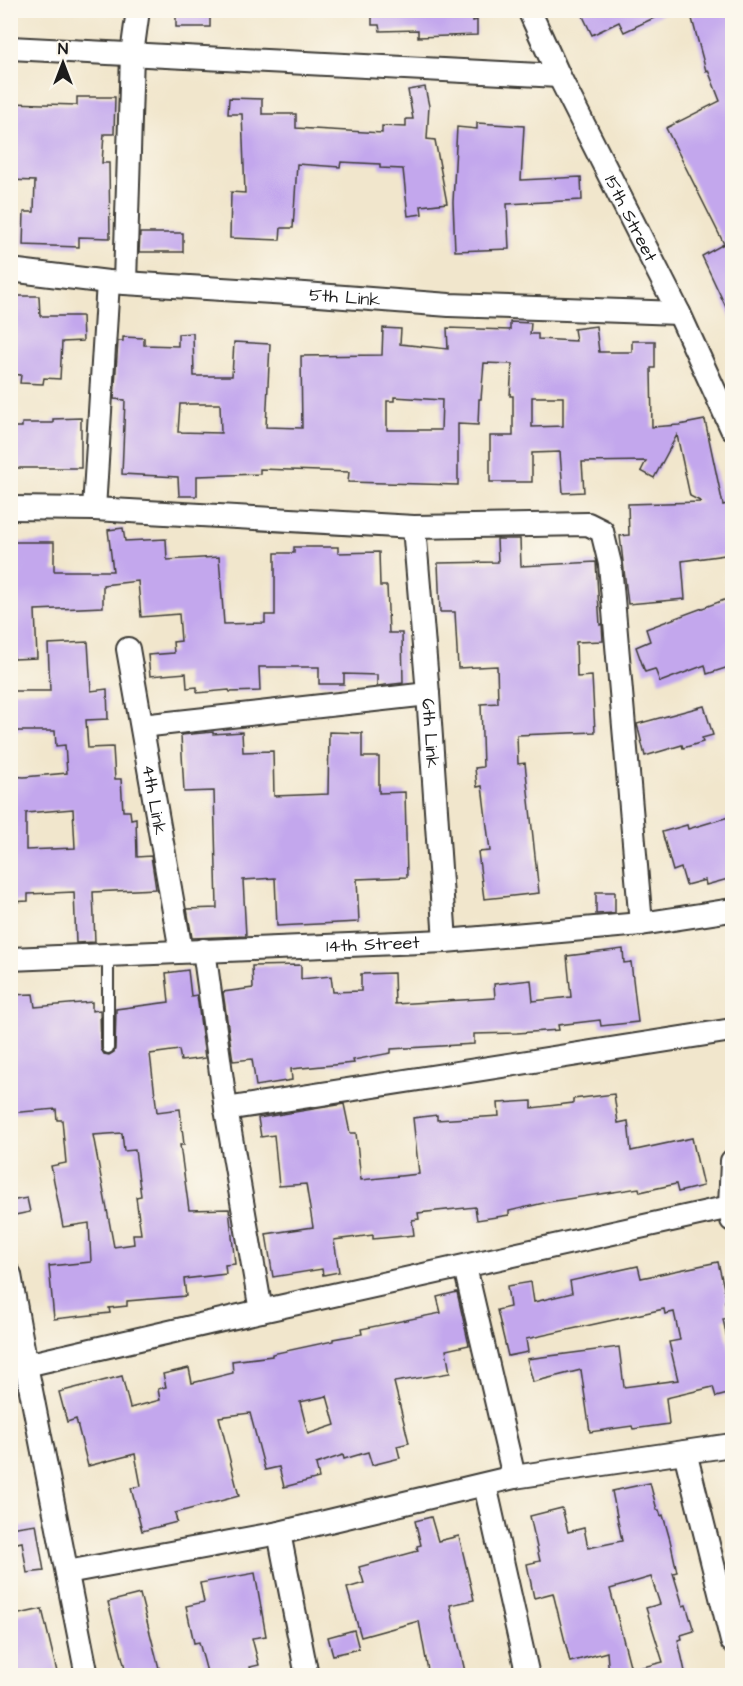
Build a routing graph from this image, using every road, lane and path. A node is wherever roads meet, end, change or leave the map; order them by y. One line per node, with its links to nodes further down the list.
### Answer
1 (138, 10): 4 (street)
2 (529, 10): 5 (street, 15th Street)
3 (10, 48): 4 (street)
4 (132, 54): 5 (street); 7 (street)
5 (560, 76): 8 (street, 15th Street)
6 (10, 270): 7 (street, 5th Link)
7 (116, 282): 8 (street, 5th Link); 11 (street)
8 (679, 313): 9 (street, 15th Street)
9 (732, 429)
10 (10, 508): 11 (street)
11 (94, 509): 12 (street)
12 (414, 527): 14 (street, 6th Link); 17 (street)
13 (128, 649): 15 (street, 4th Link)
14 (428, 694): 15 (street); 18 (street, 6th Link)
15 (142, 726): 20 (street, 4th Link)
16 (732, 910): 17 (street, 14th Street)
17 (641, 924): 18 (street, 14th Street)
18 (445, 941): 19 (street, 14th Street)
19 (204, 950): 20 (street, 14th Street); 25 (street)
20 (181, 951): 21 (street, 14th Street)
21 (108, 954): 22 (street, 14th Street); 24 (lane)
22 (10, 959)
23 (732, 1030): 25 (street)
24 (108, 1048)
25 (226, 1109): 30 (street)
26 (732, 1161): 27 (street)
27 (731, 1214): 28 (street)
28 (465, 1267): 30 (street); 34 (street)
29 (10, 1275): 31 (street)
30 (261, 1311): 31 (street)
31 (26, 1365): 37 (street)
32 (732, 1445): 33 (street)
33 (686, 1452): 34 (street); 38 (street)
34 (514, 1477): 35 (street)
35 (485, 1485): 36 (street); 41 (street)
36 (279, 1533): 37 (street); 40 (street)
37 (67, 1572): 39 (street)
38 (732, 1641)
39 (87, 1676)
40 (307, 1676)
41 (528, 1676)

